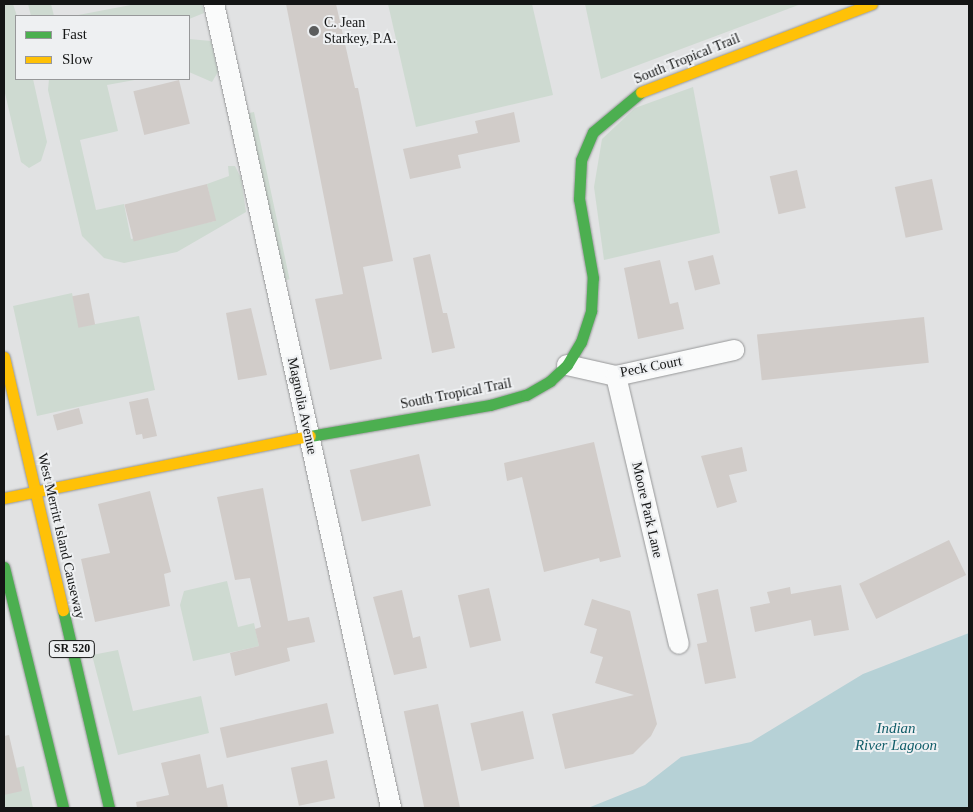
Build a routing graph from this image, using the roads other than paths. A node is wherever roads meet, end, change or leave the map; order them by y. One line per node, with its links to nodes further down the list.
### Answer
1 (214, 4): 7 (street, Magnolia Avenue)
2 (872, 4): 5 (street, South Tropical Trail)
3 (734, 350): 6 (street, Peck Court)
4 (4, 357): 8 (street, West Merritt Island Causeway / SR 520)
5 (567, 365): 6 (street, Peck Court); 7 (street, South Tropical Trail)
6 (616, 376): 11 (street, Moore Park Lane)
7 (308, 436): 8 (street, South Tropical Trail); 14 (street, Magnolia Avenue)
8 (35, 490): 9 (street, South Tropical Trail); 13 (street, West Merritt Island Causeway / SR 520)
9 (4, 498)
10 (4, 567): 12 (street)
11 (679, 644)
12 (63, 808)
13 (109, 808)
14 (392, 808)

